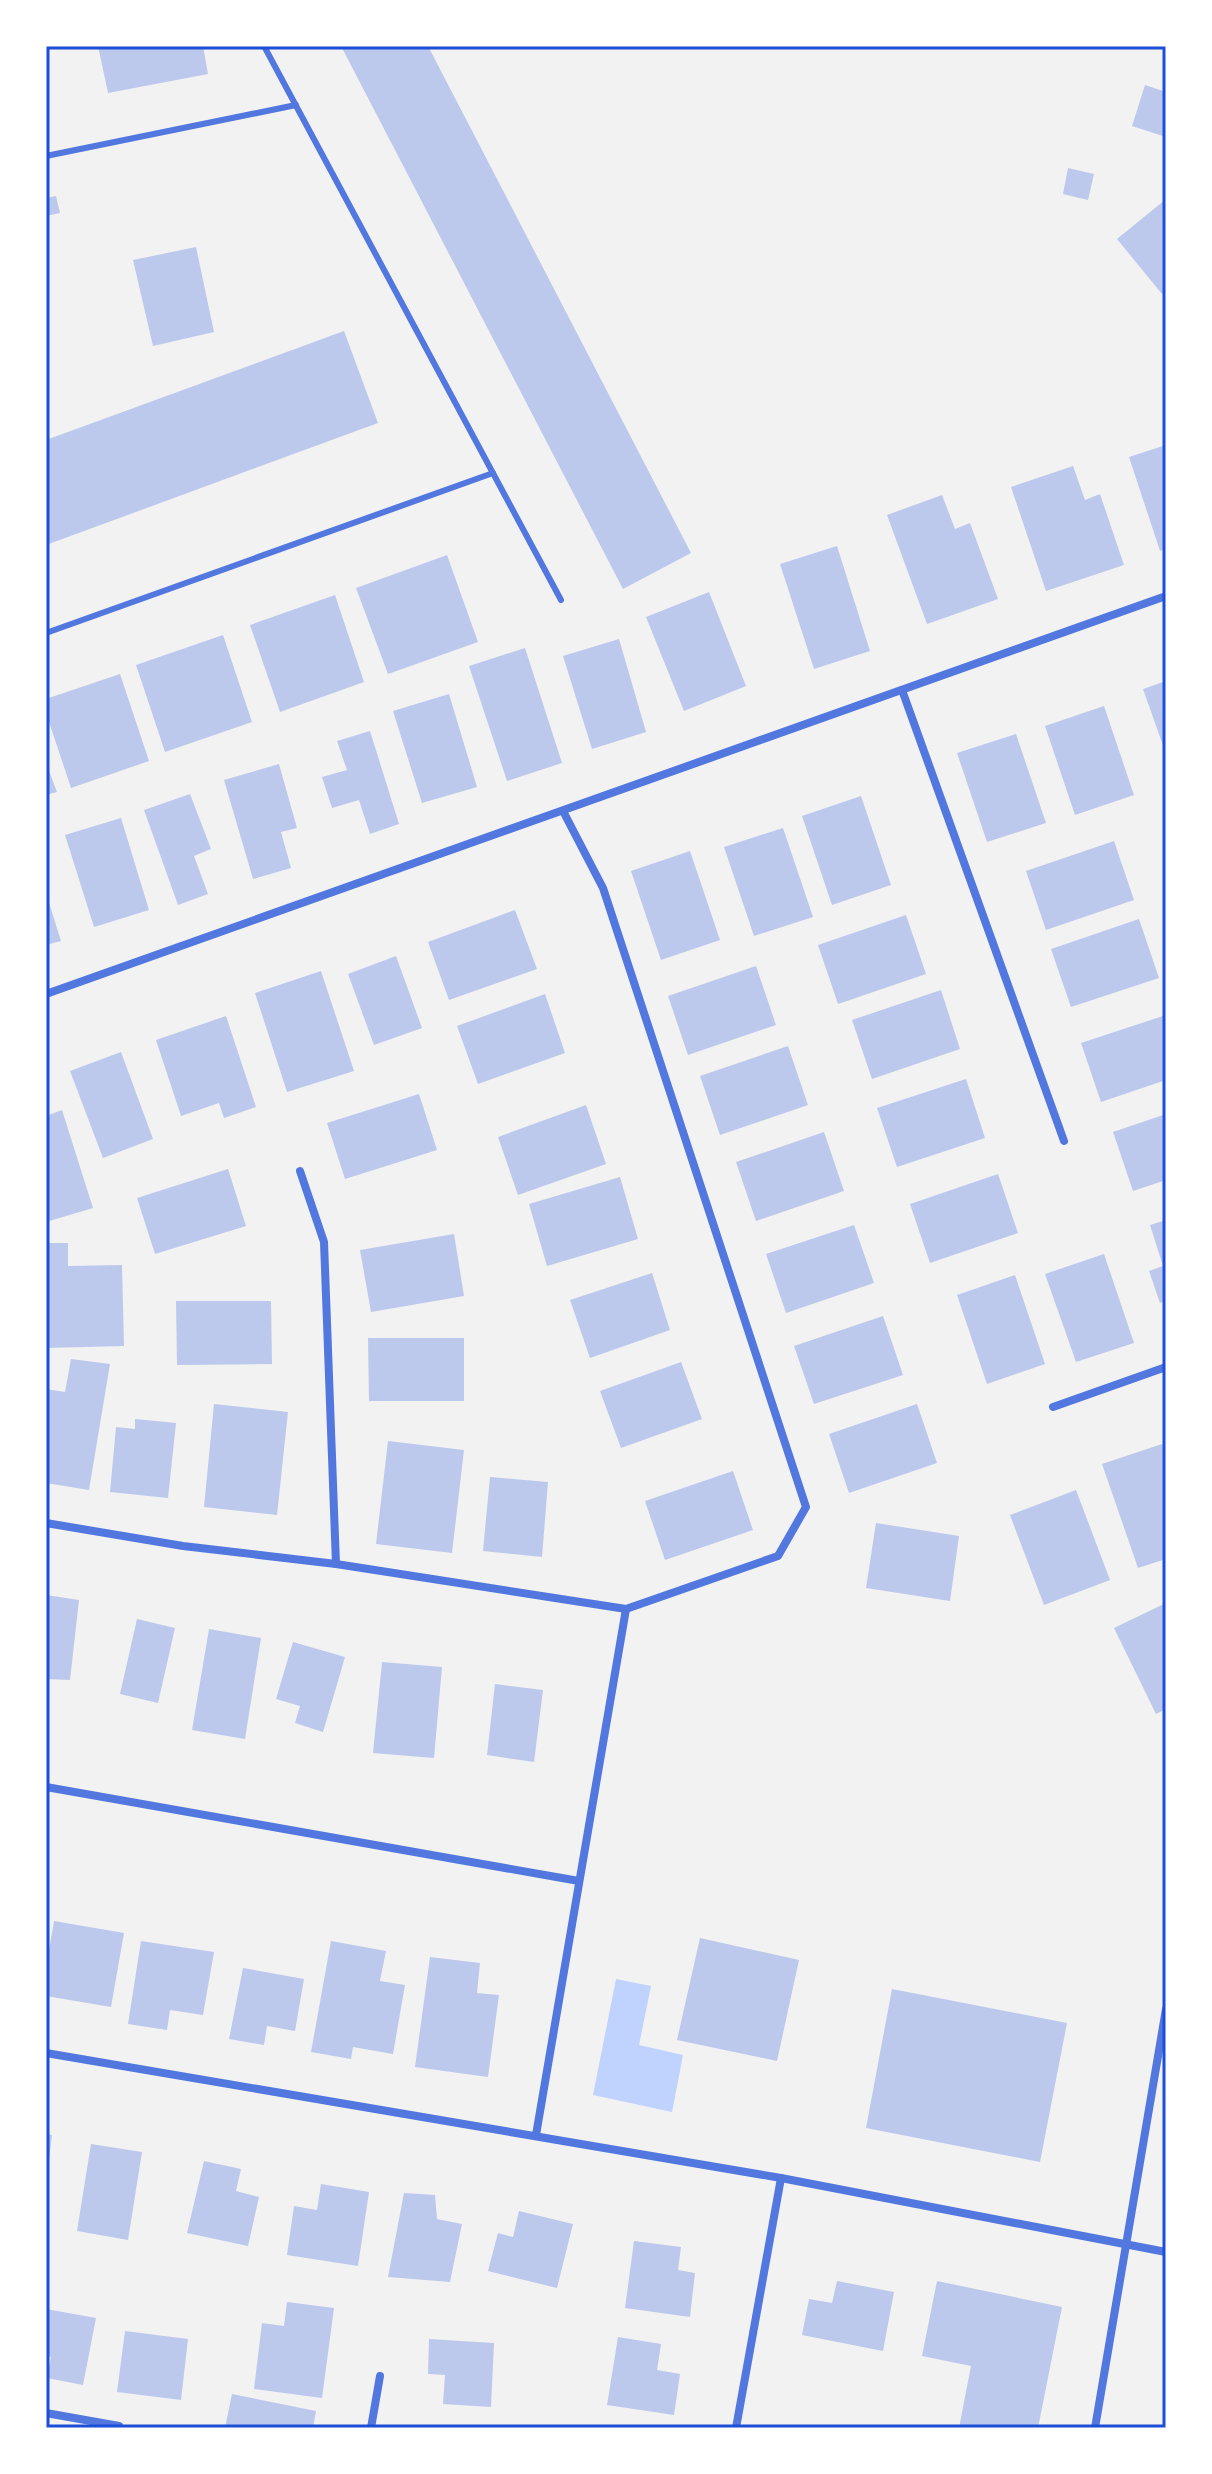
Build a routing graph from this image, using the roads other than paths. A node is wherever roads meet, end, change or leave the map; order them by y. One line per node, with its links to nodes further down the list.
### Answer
1 (264, 46): 2 (lane)
2 (296, 105): 3 (lane); 4 (lane)
3 (46, 156)
4 (493, 473): 6 (lane); 7 (lane)
5 (1166, 596): 8 (street)
6 (561, 600)
7 (46, 633)
8 (902, 690): 9 (street); 11 (street)
9 (563, 811): 10 (street); 17 (street)
10 (46, 994)
11 (1064, 1141)
12 (300, 1171): 16 (street)
13 (1166, 1367): 14 (street)
14 (1053, 1407)
15 (46, 1523): 16 (street)
16 (336, 1564): 17 (street)
17 (626, 1609): 19 (street)
18 (46, 1787): 19 (street)
19 (579, 1881): 22 (street)
20 (1166, 2009): 24 (street)
21 (46, 2053): 22 (street)
22 (536, 2135): 23 (street)
23 (781, 2178): 24 (street); 30 (street)
24 (1125, 2245): 25 (street); 31 (street)
25 (1166, 2252)
26 (380, 2376): 29 (street)
27 (46, 2413): 28 (street)
28 (119, 2426)
29 (371, 2428)
30 (736, 2428)
31 (1095, 2428)

